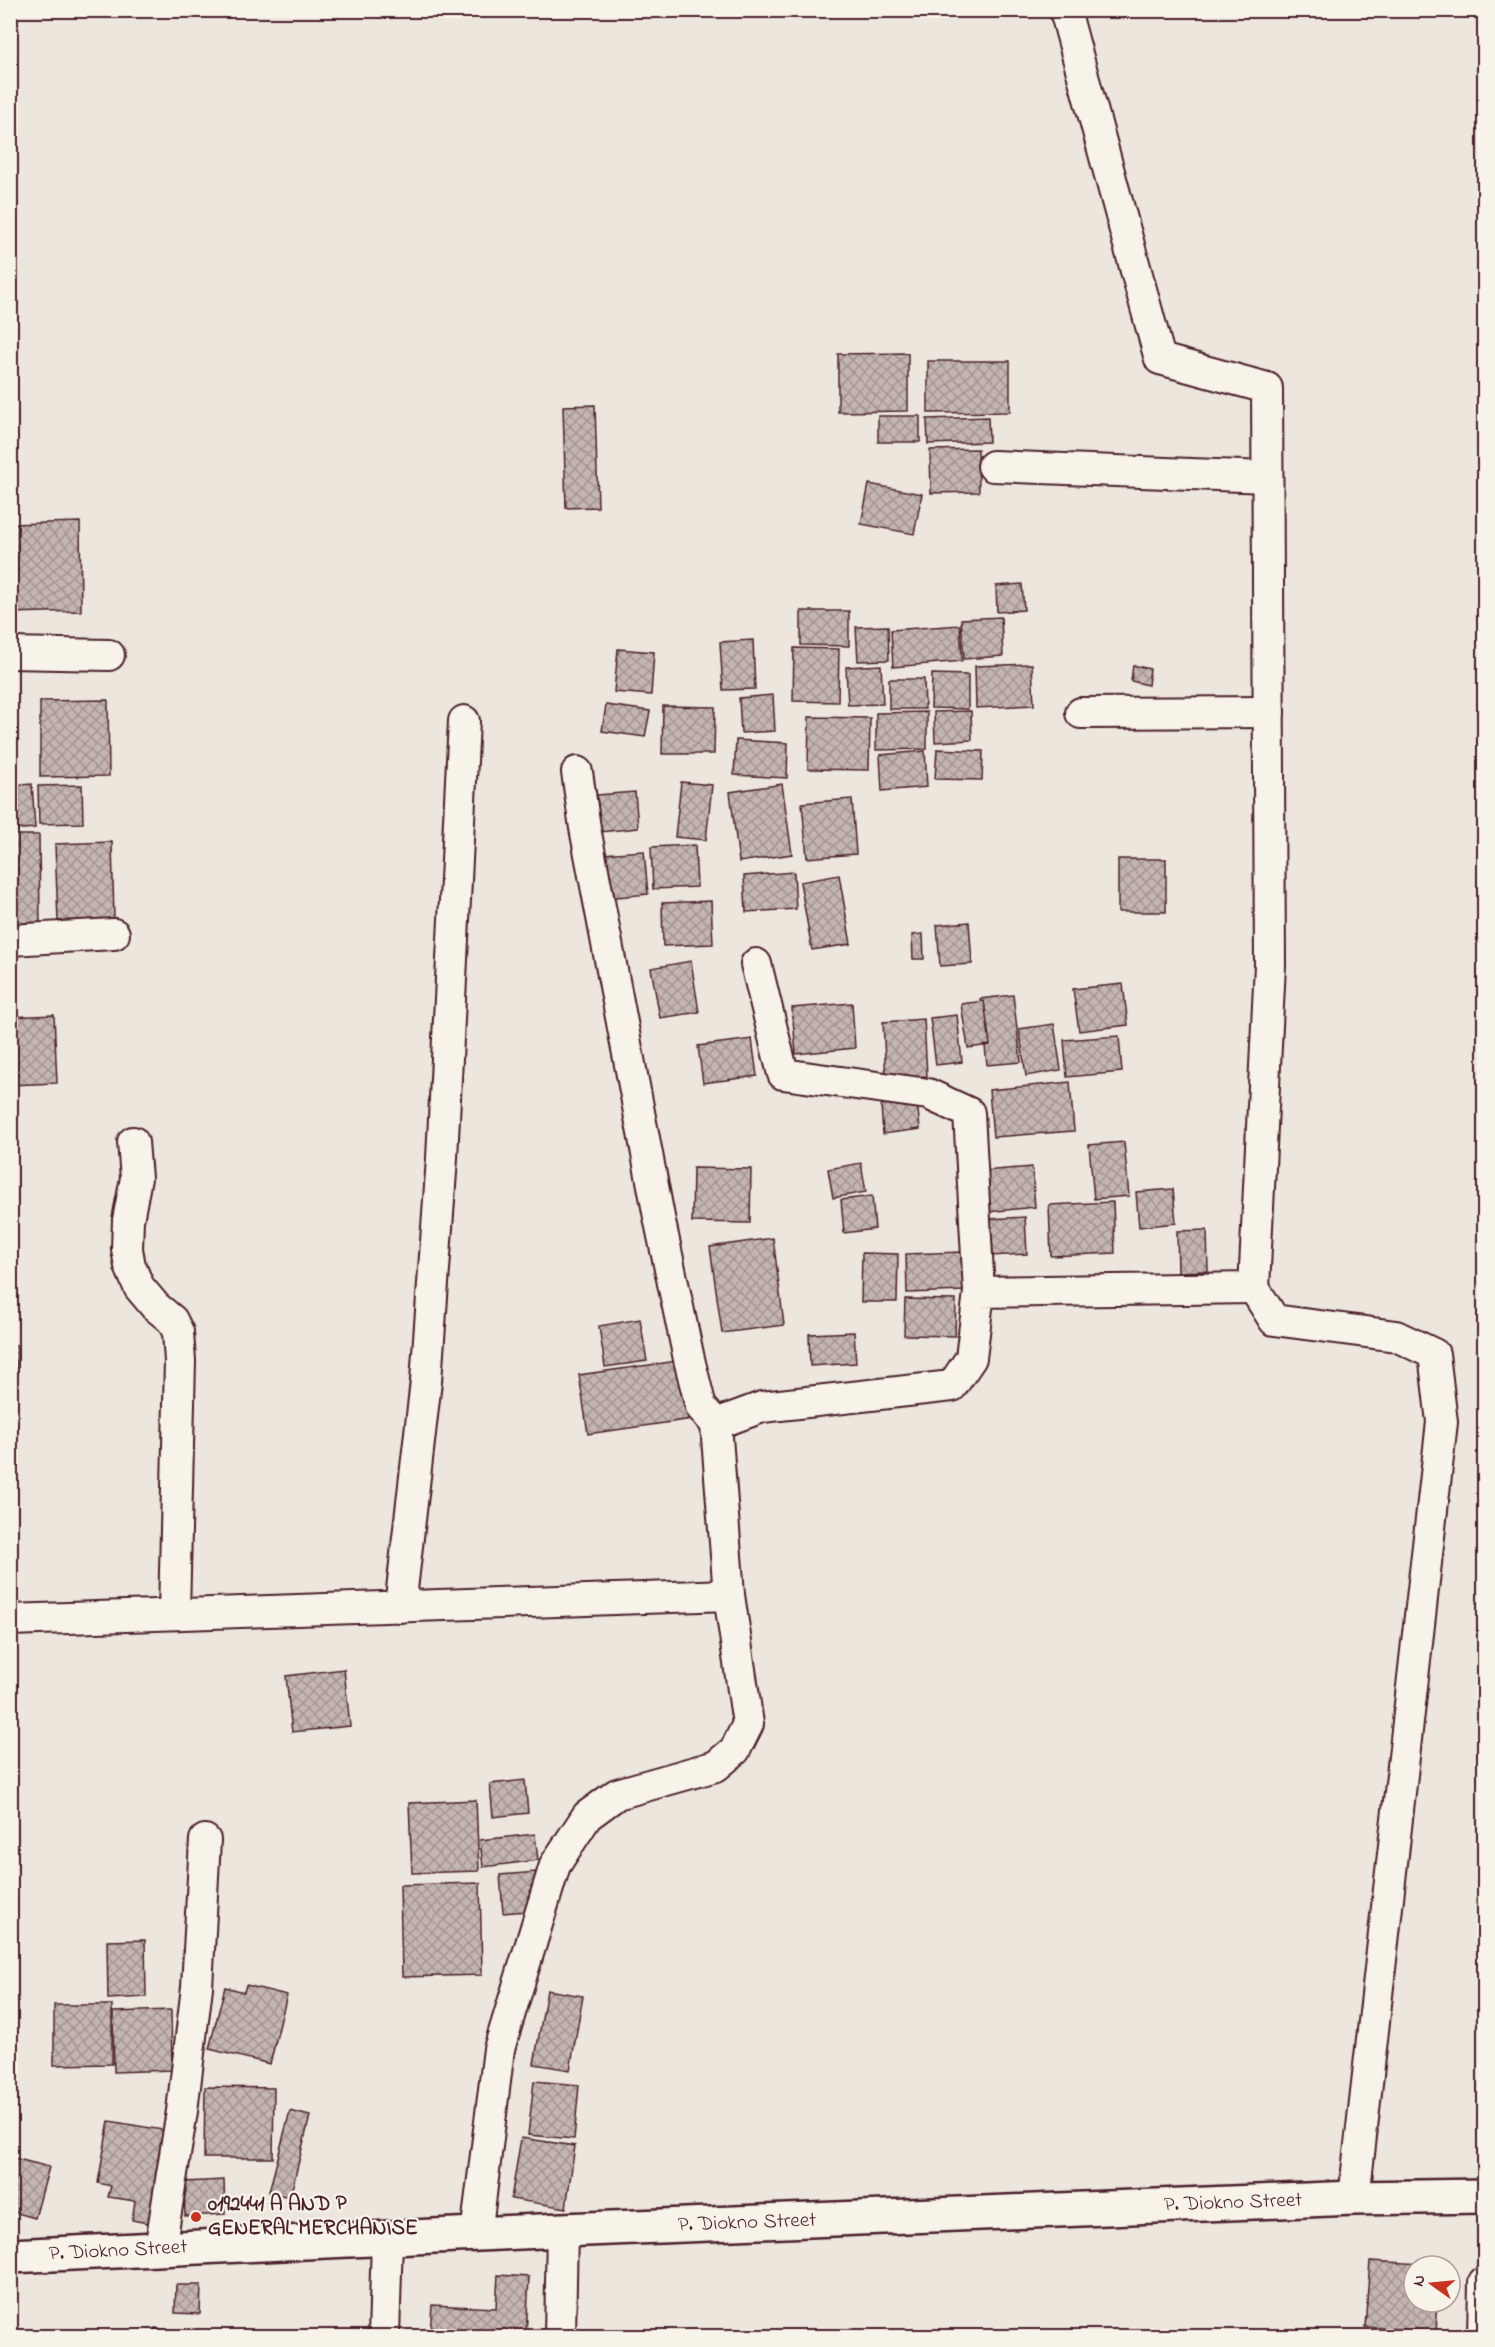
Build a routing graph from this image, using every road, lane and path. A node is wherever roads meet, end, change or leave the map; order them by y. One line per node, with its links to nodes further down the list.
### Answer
1 (1065, 10): 3 (street)
2 (993, 466): 3 (street)
3 (1267, 477): 6 (street)
4 (10, 653): 5 (street)
5 (109, 655)
6 (1269, 712): 7 (street); 14 (street)
7 (1081, 713)
8 (464, 721): 18 (street)
9 (577, 772): 16 (street)
10 (114, 934): 11 (street)
11 (10, 940)
12 (756, 964): 15 (street)
13 (133, 1142): 19 (street)
14 (1254, 1288): 15 (street); 23 (street)
15 (979, 1292): 16 (street)
16 (716, 1424): 17 (street)
17 (729, 1595): 18 (street); 25 (street)
18 (400, 1606): 19 (street)
19 (174, 1614): 20 (street)
20 (10, 1620)
21 (205, 1840): 27 (street)
22 (1485, 2196): 23 (main road, P. Diokno Street)
23 (1354, 2198): 24 (main road, P. Diokno Street)
24 (562, 2230): 25 (main road, P. Diokno Street); 31 (street)
25 (476, 2235): 26 (main road, P. Diokno Street)
26 (387, 2238): 27 (main road, P. Diokno Street); 30 (street)
27 (160, 2249): 28 (main road, P. Diokno Street)
28 (10, 2256)
29 (1485, 2282): 32 (street)
30 (384, 2337)
31 (560, 2337)
32 (1483, 2337)

